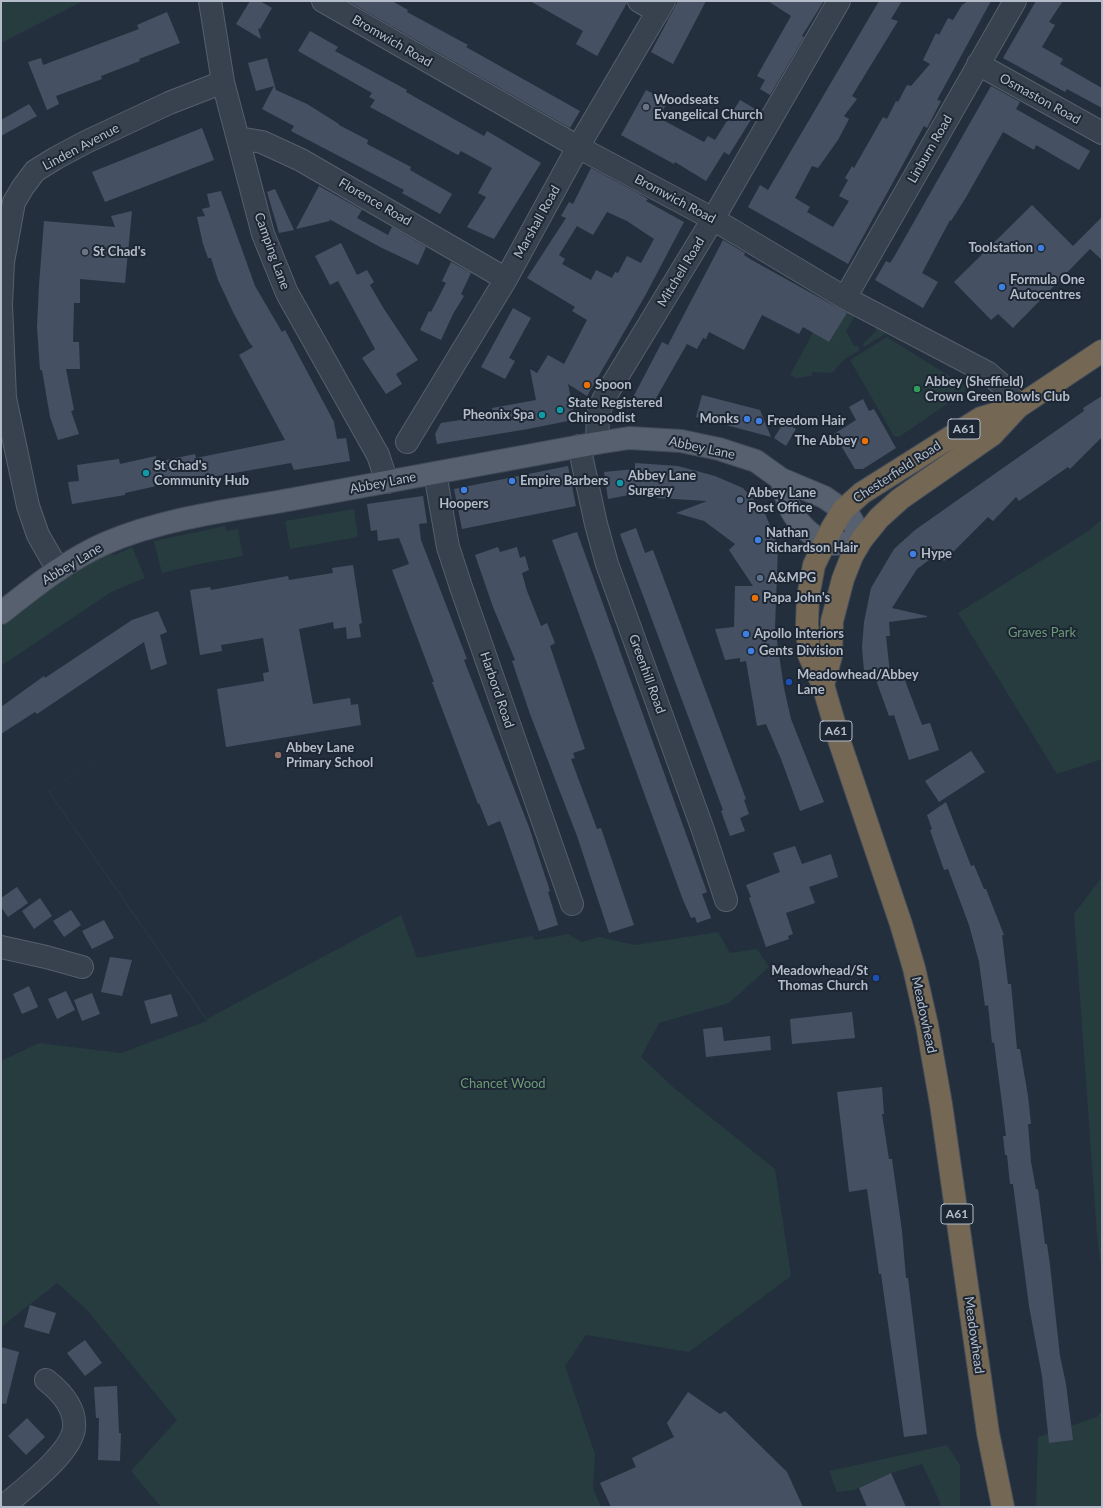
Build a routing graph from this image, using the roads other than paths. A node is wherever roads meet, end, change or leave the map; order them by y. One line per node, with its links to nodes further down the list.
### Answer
1 (210, 1): 8 (street, Camping Lane)
2 (323, 1): 11 (street, Bromwich Road)
3 (639, 1): 6 (street)
4 (839, 1): 12 (street, Mitchell Road)
5 (1015, 1): 7 (street, Linburn Road)
6 (661, 6): 11 (street, Marshall Road)
7 (978, 64): 9 (street, Osmaston Road); 14 (street, Linburn Road)
8 (223, 82): 10 (street, Camping Lane); 25 (street, Linden Avenue)
9 (1102, 133)
10 (238, 138): 13 (street, Florence Road); 21 (street, Camping Lane)
11 (578, 147): 12 (street, Bromwich Road); 13 (street, Marshall Road)
12 (713, 219): 14 (street, Bromwich Road); 18 (street, Mitchell Road)
13 (506, 279): 17 (street, Marshall Road)
14 (845, 298): 16 (street, Bromwich Road)
15 (1102, 351): 16 (highway, Chesterfield Road / A61)
16 (1018, 407): 22 (highway, Chesterfield Road / A61); 23 (highway, Chesterfield Road / A61)
17 (407, 442)
18 (588, 444): 19 (main road, Abbey Lane); 20 (main road, Abbey Lane); 28 (street, Greenhill Road)
19 (434, 473): 21 (main road, Abbey Lane); 29 (street, Harbord Road)
20 (781, 479): 22 (main road, Abbey Lane); 24 (main road)
21 (387, 482): 25 (main road, Abbey Lane)
22 (843, 510): 23 (main road, Abbey Lane); 24 (highway, A61)
23 (862, 539): 24 (main road); 27 (highway, Meadowhead / A61)
24 (825, 542): 27 (highway, A61)
25 (58, 570): 26 (main road, Abbey Lane)
26 (1, 613)
27 (823, 685): 34 (highway, Meadowhead / A61)
28 (726, 900)
29 (572, 904)
30 (1, 947): 31 (street)
31 (82, 967)
32 (46, 1380): 33 (street)
33 (3, 1507)
34 (1003, 1507)

